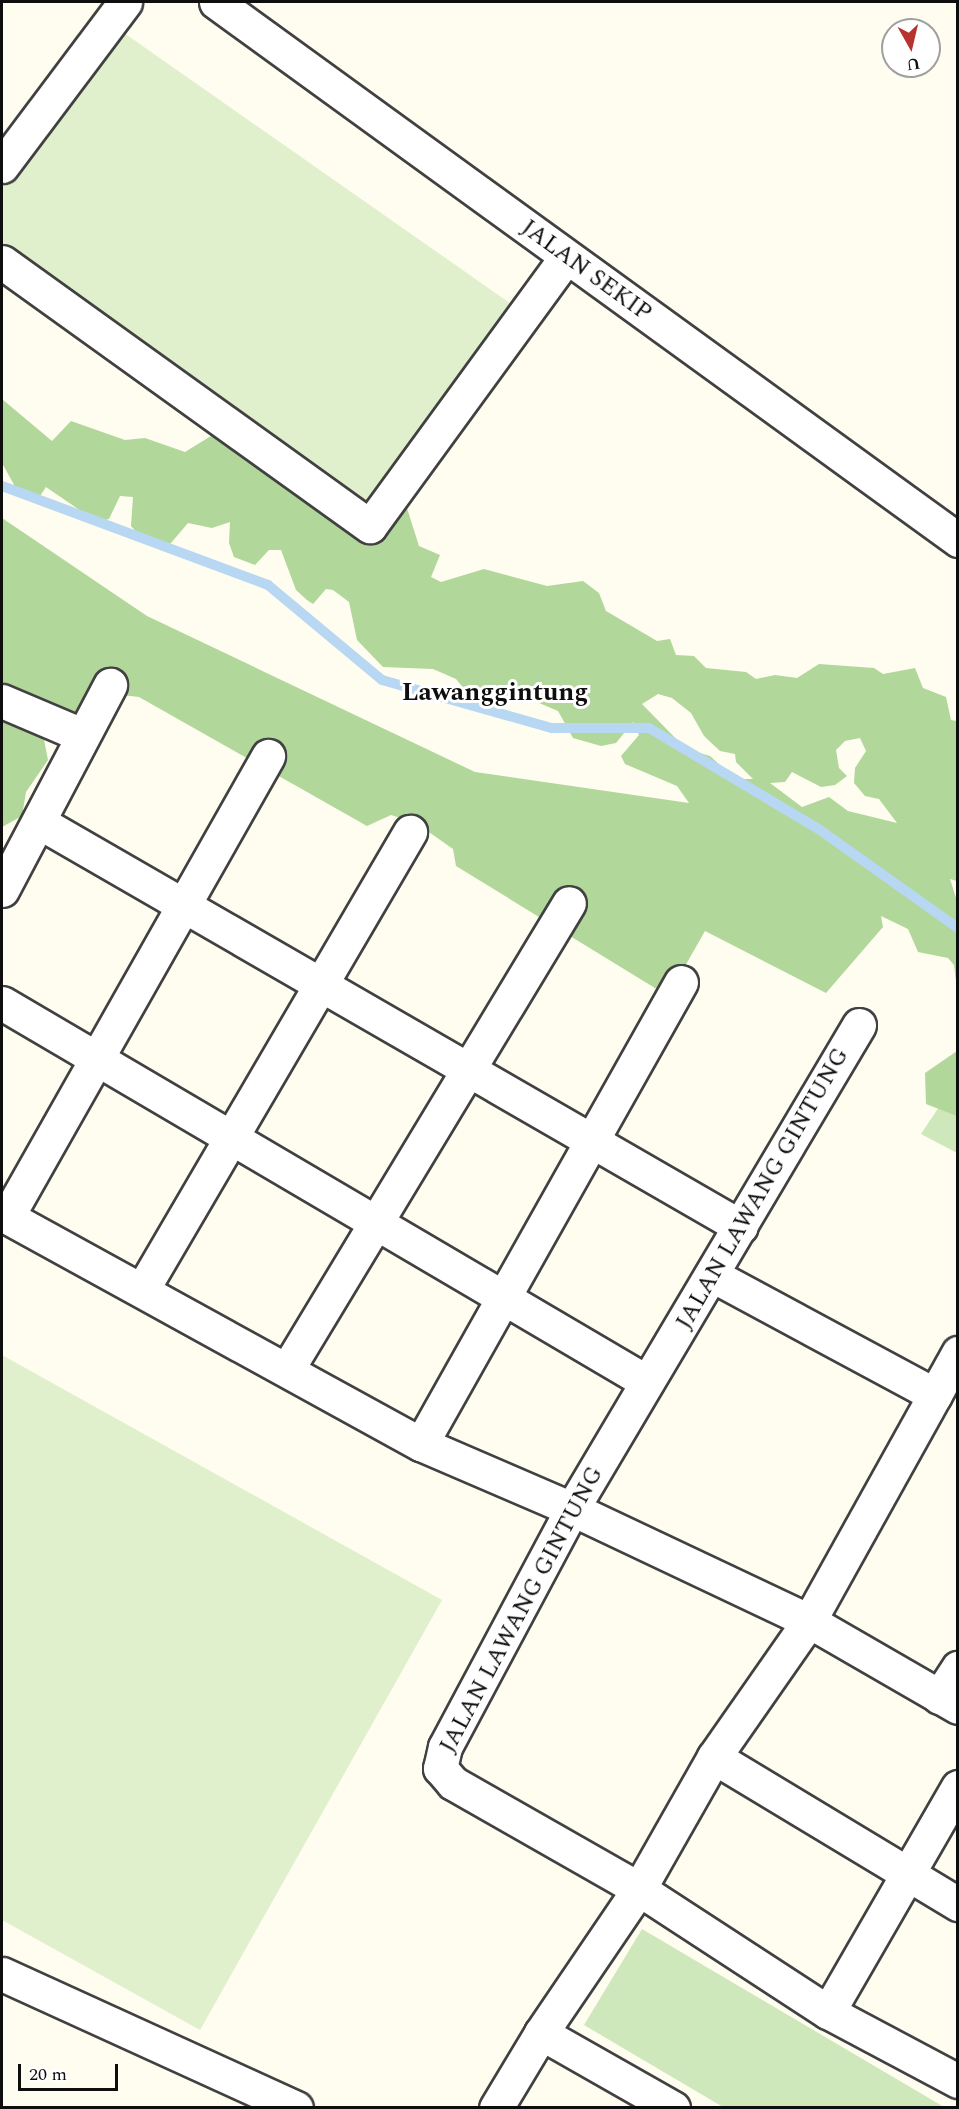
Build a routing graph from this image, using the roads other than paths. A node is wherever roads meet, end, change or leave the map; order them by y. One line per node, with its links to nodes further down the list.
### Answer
1 (125, 2): 3 (street)
2 (216, 2): 4 (street, JALAN SEKIP)
3 (2, 166)
4 (567, 257): 5 (street); 6 (street, JALAN SEKIP)
5 (2, 262)
6 (957, 540)
7 (110, 685): 9 (street)
8 (2, 701): 9 (street)
9 (82, 735): 11 (street)
10 (268, 756): 15 (street, JALAN LAWANG GINTUNG)
11 (39, 822): 13 (street); 15 (street, JALAN LAWANG GINTUNG)
12 (410, 832): 17 (street)
13 (2, 890)
14 (569, 903): 21 (street)
15 (183, 906): 17 (street, JALAN LAWANG GINTUNG); 20 (street, JALAN LAWANG GINTUNG)
16 (681, 982): 23 (street)
17 (321, 985): 21 (street, JALAN LAWANG GINTUNG); 22 (street)
18 (2, 1003): 20 (street)
19 (859, 1025): 26 (street, JALAN LAWANG GINTUNG)
20 (97, 1059): 22 (street); 24 (street, JALAN LAWANG GINTUNG)
21 (468, 1070): 23 (street, JALAN LAWANG GINTUNG); 25 (street)
22 (232, 1138): 25 (street); 28 (street)
23 (592, 1141): 26 (street, JALAN LAWANG GINTUNG); 29 (street)
24 (4, 1215): 28 (street, JALAN LAWANG GINTUNG)
25 (376, 1222): 29 (street); 31 (street)
26 (741, 1227): 27 (street, JALAN LAWANG GINTUNG)
27 (714, 1276): 32 (street, JALAN LAWANG GINTUNG); 33 (street)
28 (142, 1290): 31 (street, JALAN LAWANG GINTUNG)
29 (504, 1298): 32 (street); 34 (street)
30 (956, 1359): 33 (street)
31 (288, 1368): 34 (street, JALAN LAWANG GINTUNG)
32 (647, 1382): 35 (street, JALAN LAWANG GINTUNG)
33 (935, 1395): 36 (street)
34 (421, 1444): 35 (street, JALAN LAWANG GINTUNG)
35 (572, 1509): 36 (street, JALAN LAWANG GINTUNG); 42 (street, JALAN LAWANG GINTUNG)
36 (809, 1621): 38 (street, JALAN LAWANG GINTUNG); 39 (street)
37 (957, 1668): 38 (street, JALAN LAWANG GINTUNG)
38 (948, 1702)
39 (714, 1757): 41 (street); 42 (street)
40 (957, 1787): 41 (street)
41 (908, 1874): 43 (street); 45 (street)
42 (639, 1889): 45 (street, JALAN LAWANG GINTUNG); 46 (street)
43 (957, 1904)
44 (2, 1974): 48 (street)
45 (828, 2012): 47 (street, JALAN LAWANG GINTUNG)
46 (541, 2033): 49 (street); 50 (street)
47 (957, 2081)
48 (296, 2108)
49 (496, 2108)
50 (673, 2108)

